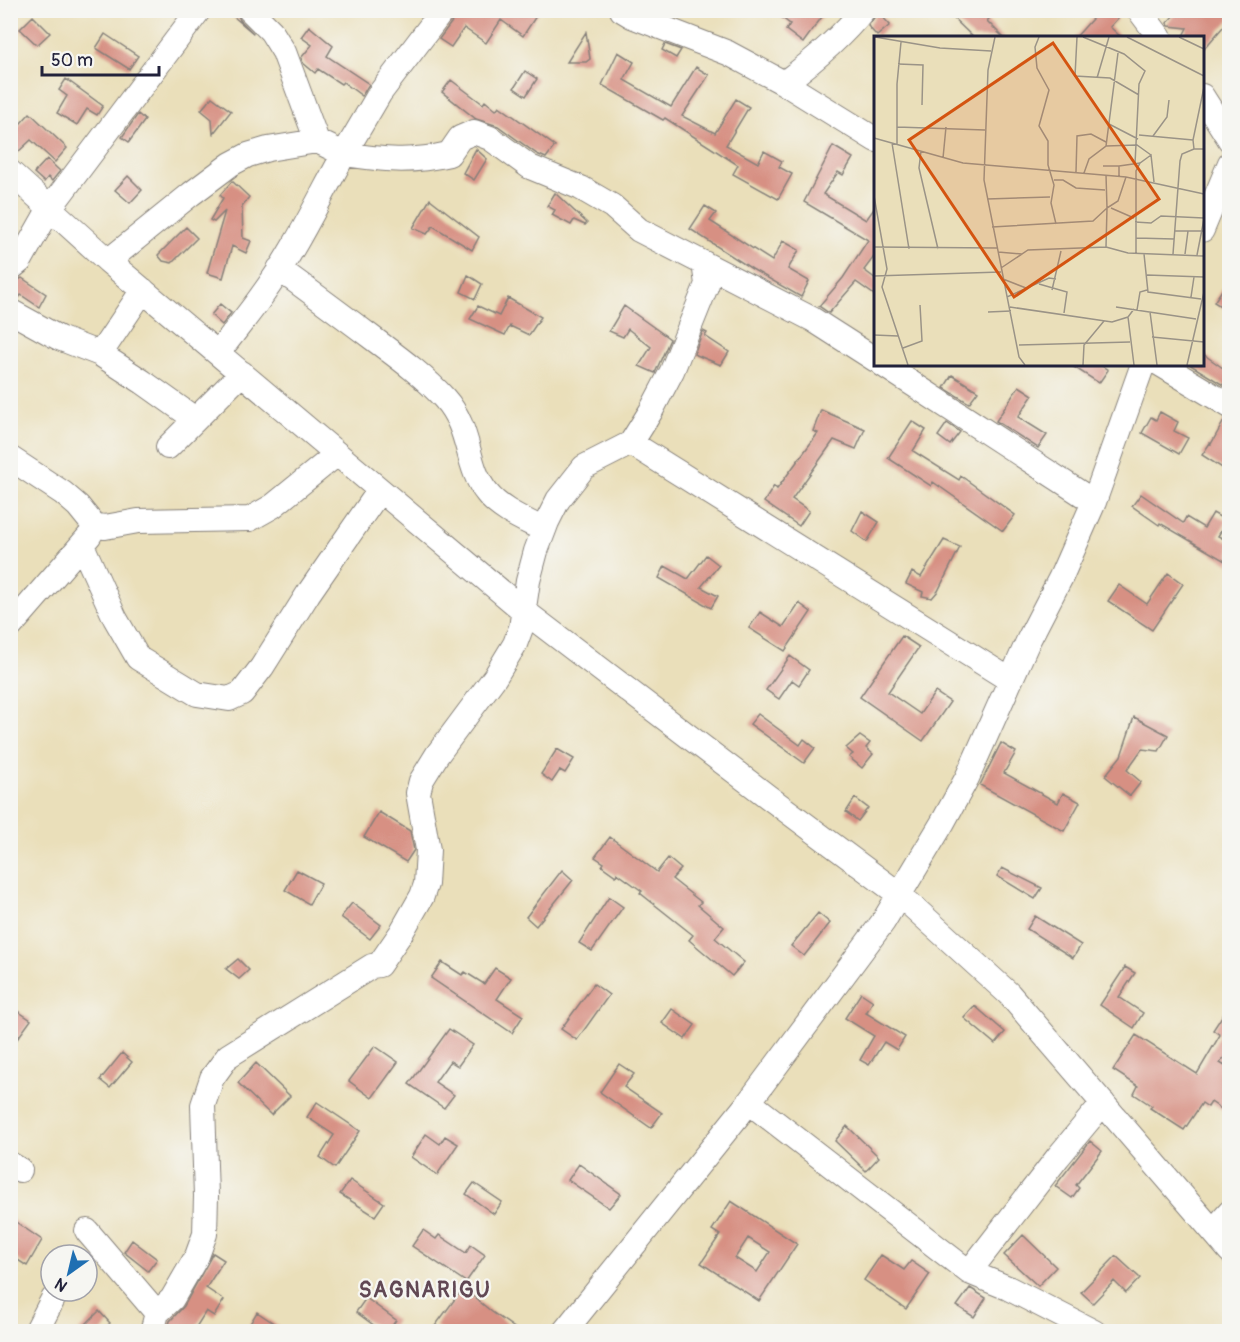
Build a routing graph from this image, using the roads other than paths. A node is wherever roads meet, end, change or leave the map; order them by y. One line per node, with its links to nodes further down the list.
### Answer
1 (199, 10): 17 (street)
2 (250, 10): 12 (street)
3 (443, 10): 13 (street)
4 (622, 10): 8 (street)
5 (862, 10): 8 (street)
6 (1139, 10): 7 (street)
7 (1158, 36)
8 (783, 83): 10 (street)
9 (1204, 98): 11 (street)
10 (874, 139)
11 (1230, 140)
12 (317, 141): 13 (street); 19 (street)
13 (344, 154): 20 (street); 21 (street)
14 (1230, 163): 16 (street)
15 (10, 172): 17 (street)
16 (1222, 204): 18 (street)
17 (51, 208): 19 (street); 22 (street)
18 (1204, 225)
19 (108, 261): 23 (street)
20 (704, 263): 27 (street); 34 (street)
21 (279, 268): 25 (street); 41 (street)
22 (10, 269)
23 (143, 290): 25 (street); 26 (street)
24 (10, 311): 26 (street)
25 (218, 352): 31 (street)
26 (100, 354): 33 (street)
27 (874, 359)
28 (885, 366): 39 (street)
29 (1142, 366): 39 (street)
30 (1163, 366): 32 (street)
31 (242, 373): 33 (street); 36 (street)
32 (1230, 406)
33 (195, 419): 35 (street)
34 (632, 443): 41 (street); 45 (street)
35 (168, 447)
36 (337, 454): 38 (street); 40 (street)
37 (10, 458): 40 (street)
38 (380, 490): 42 (street); 43 (street)
39 (1094, 502): 45 (street)
40 (97, 526): 42 (street)
41 (544, 530): 43 (street)
42 (82, 545): 44 (street)
43 (524, 611): 46 (street); 55 (street)
44 (10, 627)
45 (1010, 680): 46 (street)
46 (900, 895): 47 (street); 48 (street)
47 (749, 1102): 53 (street); 57 (street)
48 (1103, 1103): 51 (street); 53 (street)
49 (1230, 1212): 51 (street)
50 (87, 1231): 55 (street)
51 (1213, 1231): 52 (street)
52 (1230, 1251)
53 (969, 1272): 58 (street)
54 (51, 1303): 56 (street)
55 (155, 1322)
56 (36, 1332)
57 (564, 1332)
58 (1094, 1332)

